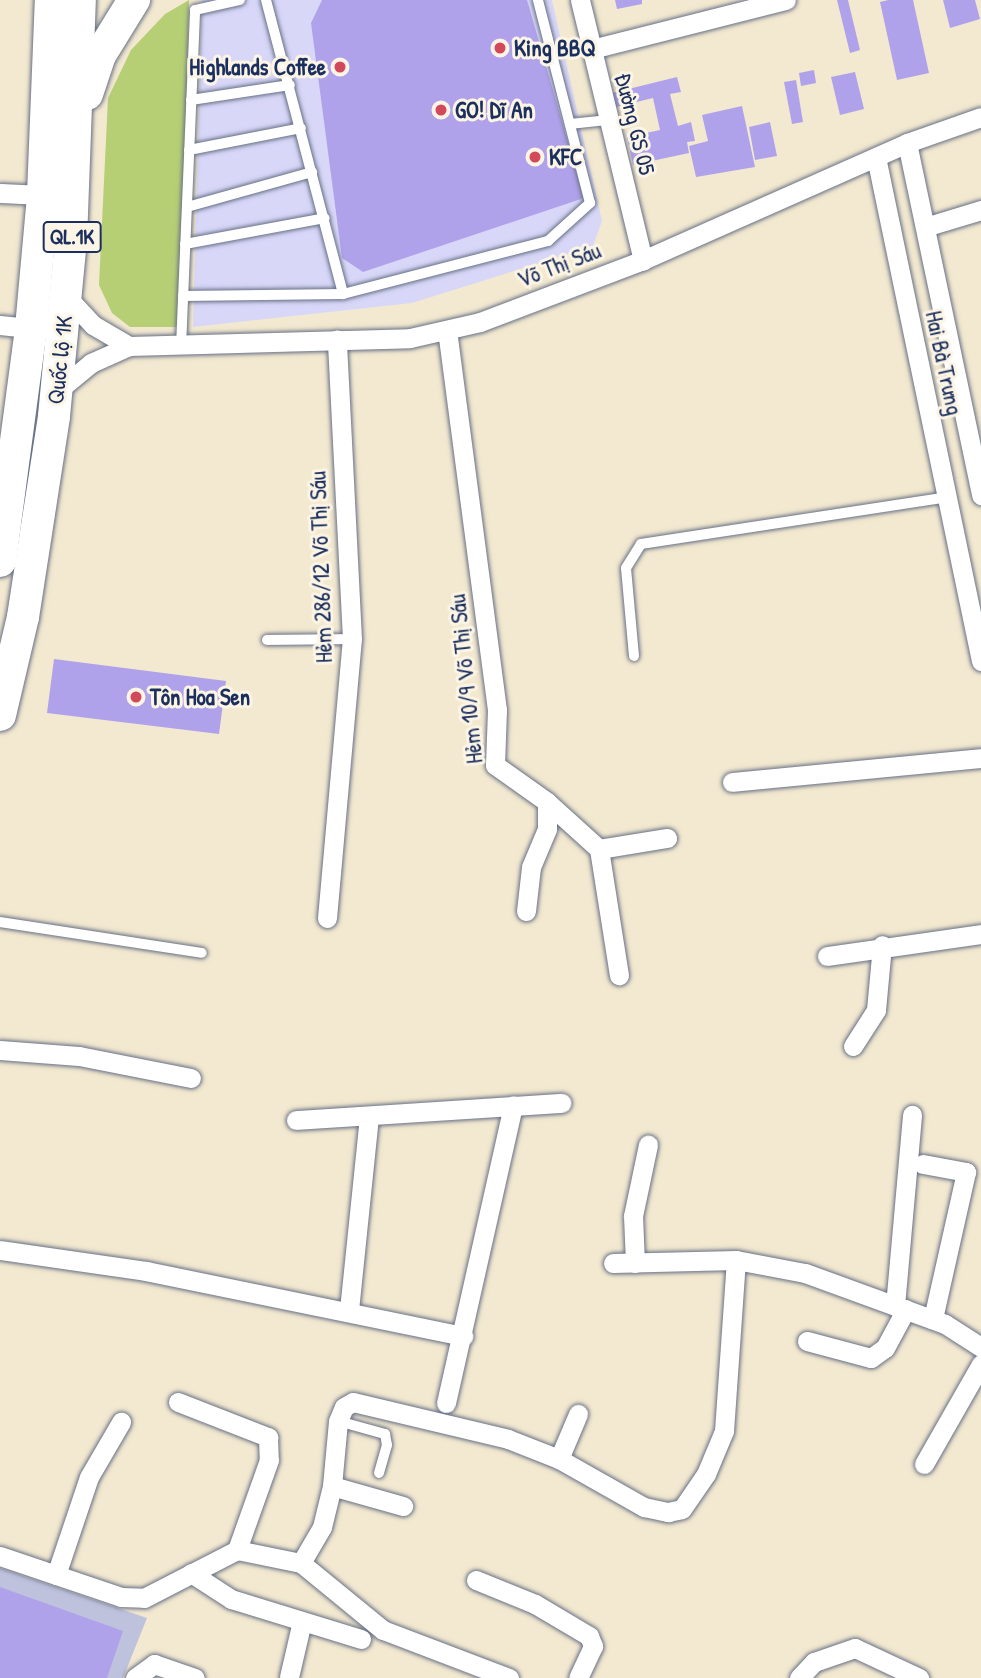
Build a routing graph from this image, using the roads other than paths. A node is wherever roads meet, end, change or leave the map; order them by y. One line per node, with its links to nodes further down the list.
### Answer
1 (51, 0): 22 (main road, Quốc lộ 1K / QL.1K)
2 (79, 0): 16 (main road, Quốc lộ 1K / QL.1K)
3 (134, 0): 16 (main road)
4 (240, 0): 11 (lane)
5 (266, 0): 10 (lane)
6 (538, 0): 14 (lane)
7 (580, 0): 9 (street, Đường GS 05)
8 (786, 0): 9 (street)
9 (592, 49): 13 (street, Đường GS 05)
10 (290, 85): 11 (lane); 15 (lane)
11 (191, 100): 18 (lane)
12 (981, 117): 17 (street, Võ Thị Sáu)
13 (609, 120): 14 (lane); 28 (street, Đường GS 05)
14 (570, 124): 29 (lane)
15 (301, 128): 18 (lane); 20 (lane)
16 (77, 132): 30 (main road, Quốc lộ 1K / QL.1K)
17 (908, 143): 19 (street, Võ Thị Sáu); 26 (street, Hai Bà Trưng)
18 (189, 150): 23 (lane)
19 (876, 157): 28 (street, Võ Thị Sáu); 42 (street, Hai Bà Trưng)
20 (312, 172): 23 (lane); 25 (lane)
21 (0, 193): 22 (street)
22 (43, 195): 33 (main road, Quốc lộ 1K / QL.1K)
23 (187, 207): 27 (lane)
24 (981, 211): 26 (street)
25 (325, 218): 27 (lane); 29 (lane)
26 (925, 227): 39 (street, Hai Bà Trưng)
27 (185, 244): 31 (lane)
28 (643, 260): 34 (street, Võ Thị Sáu)
29 (343, 294): 31 (lane)
30 (66, 296): 36 (street, Võ Thị Sáu); 38 (main road, Quốc lộ 1K / QL.1K)
31 (183, 296): 37 (lane)
32 (0, 325): 33 (street)
33 (31, 328): 40 (main road, Quốc lộ 1K / QL.1K)
34 (447, 330): 35 (street, Võ Thị Sáu); 51 (street, Hẻm 10/9 Võ Thị Sáu)
35 (337, 339): 37 (street, Võ Thị Sáu); 44 (street, Hẻm 286/12 Võ Thị Sáu)
36 (129, 346): 37 (street, Võ Thị Sáu); 38 (street, Võ Thị Sáu)
37 (181, 348)
38 (57, 392): 48 (main road, Quốc lộ 1K / QL.1K)
39 (975, 438): 41 (street, Hai Bà Trưng)
40 (7, 459): 43 (main road, Quốc lộ 1K / QL.1K)
41 (981, 495)
42 (948, 497): 46 (lane); 47 (street, Hai Bà Trưng)
43 (0, 561)
44 (352, 639): 45 (lane); 55 (street, Hẻm 286/12 Võ Thị Sáu)
45 (267, 640)
46 (634, 656)
47 (981, 661)
48 (0, 715)
49 (981, 758): 50 (street)
50 (732, 782)
51 (547, 802): 53 (street, Hẻm 10/9 Võ Thị Sáu); 54 (street)
52 (667, 838): 53 (street)
53 (599, 849): 61 (street)
54 (526, 911)
55 (327, 918)
56 (0, 922): 59 (lane)
57 (981, 934): 58 (street)
58 (882, 945): 60 (street); 62 (street)
59 (202, 953)
60 (827, 956)
61 (619, 975)
62 (853, 1046)
63 (0, 1050): 64 (street)
64 (191, 1078)
65 (561, 1103): 66 (street)
66 (513, 1105): 68 (street); 80 (street)
67 (912, 1115): 77 (street)
68 (369, 1117): 69 (street); 78 (street)
69 (296, 1120)
70 (648, 1145): 76 (street)
71 (923, 1164): 72 (street)
72 (974, 1174): 79 (street)
73 (0, 1250): 78 (street)
74 (736, 1260): 76 (street); 77 (street); 89 (street)
75 (613, 1263): 76 (street)
76 (635, 1263)
77 (900, 1308): 79 (street); 81 (street)
78 (349, 1310): 80 (street)
79 (933, 1319): 82 (street)
80 (463, 1336): 85 (street)
81 (807, 1341)
82 (981, 1347)
83 (981, 1364): 90 (street)
84 (178, 1402): 94 (street)
85 (446, 1403)
86 (578, 1414): 89 (street)
87 (338, 1420): 89 (street); 91 (lane); 92 (street)
88 (121, 1422): 98 (street)
89 (559, 1459)
90 (924, 1464)
91 (379, 1473)
92 (332, 1486): 93 (street); 96 (street)
93 (403, 1506)
94 (237, 1550): 96 (street); 97 (street)
95 (0, 1556): 98 (street)
96 (301, 1563): 105 (street)
97 (191, 1573): 98 (street); 100 (street)
98 (55, 1575)
99 (476, 1580): 106 (street)
100 (302, 1621): 101 (street); 102 (street)
101 (360, 1639)
102 (289, 1677)
103 (135, 1678): 104 (street)
104 (195, 1678)
105 (509, 1678)
106 (578, 1678)
107 (799, 1678): 108 (street)
108 (919, 1678)

